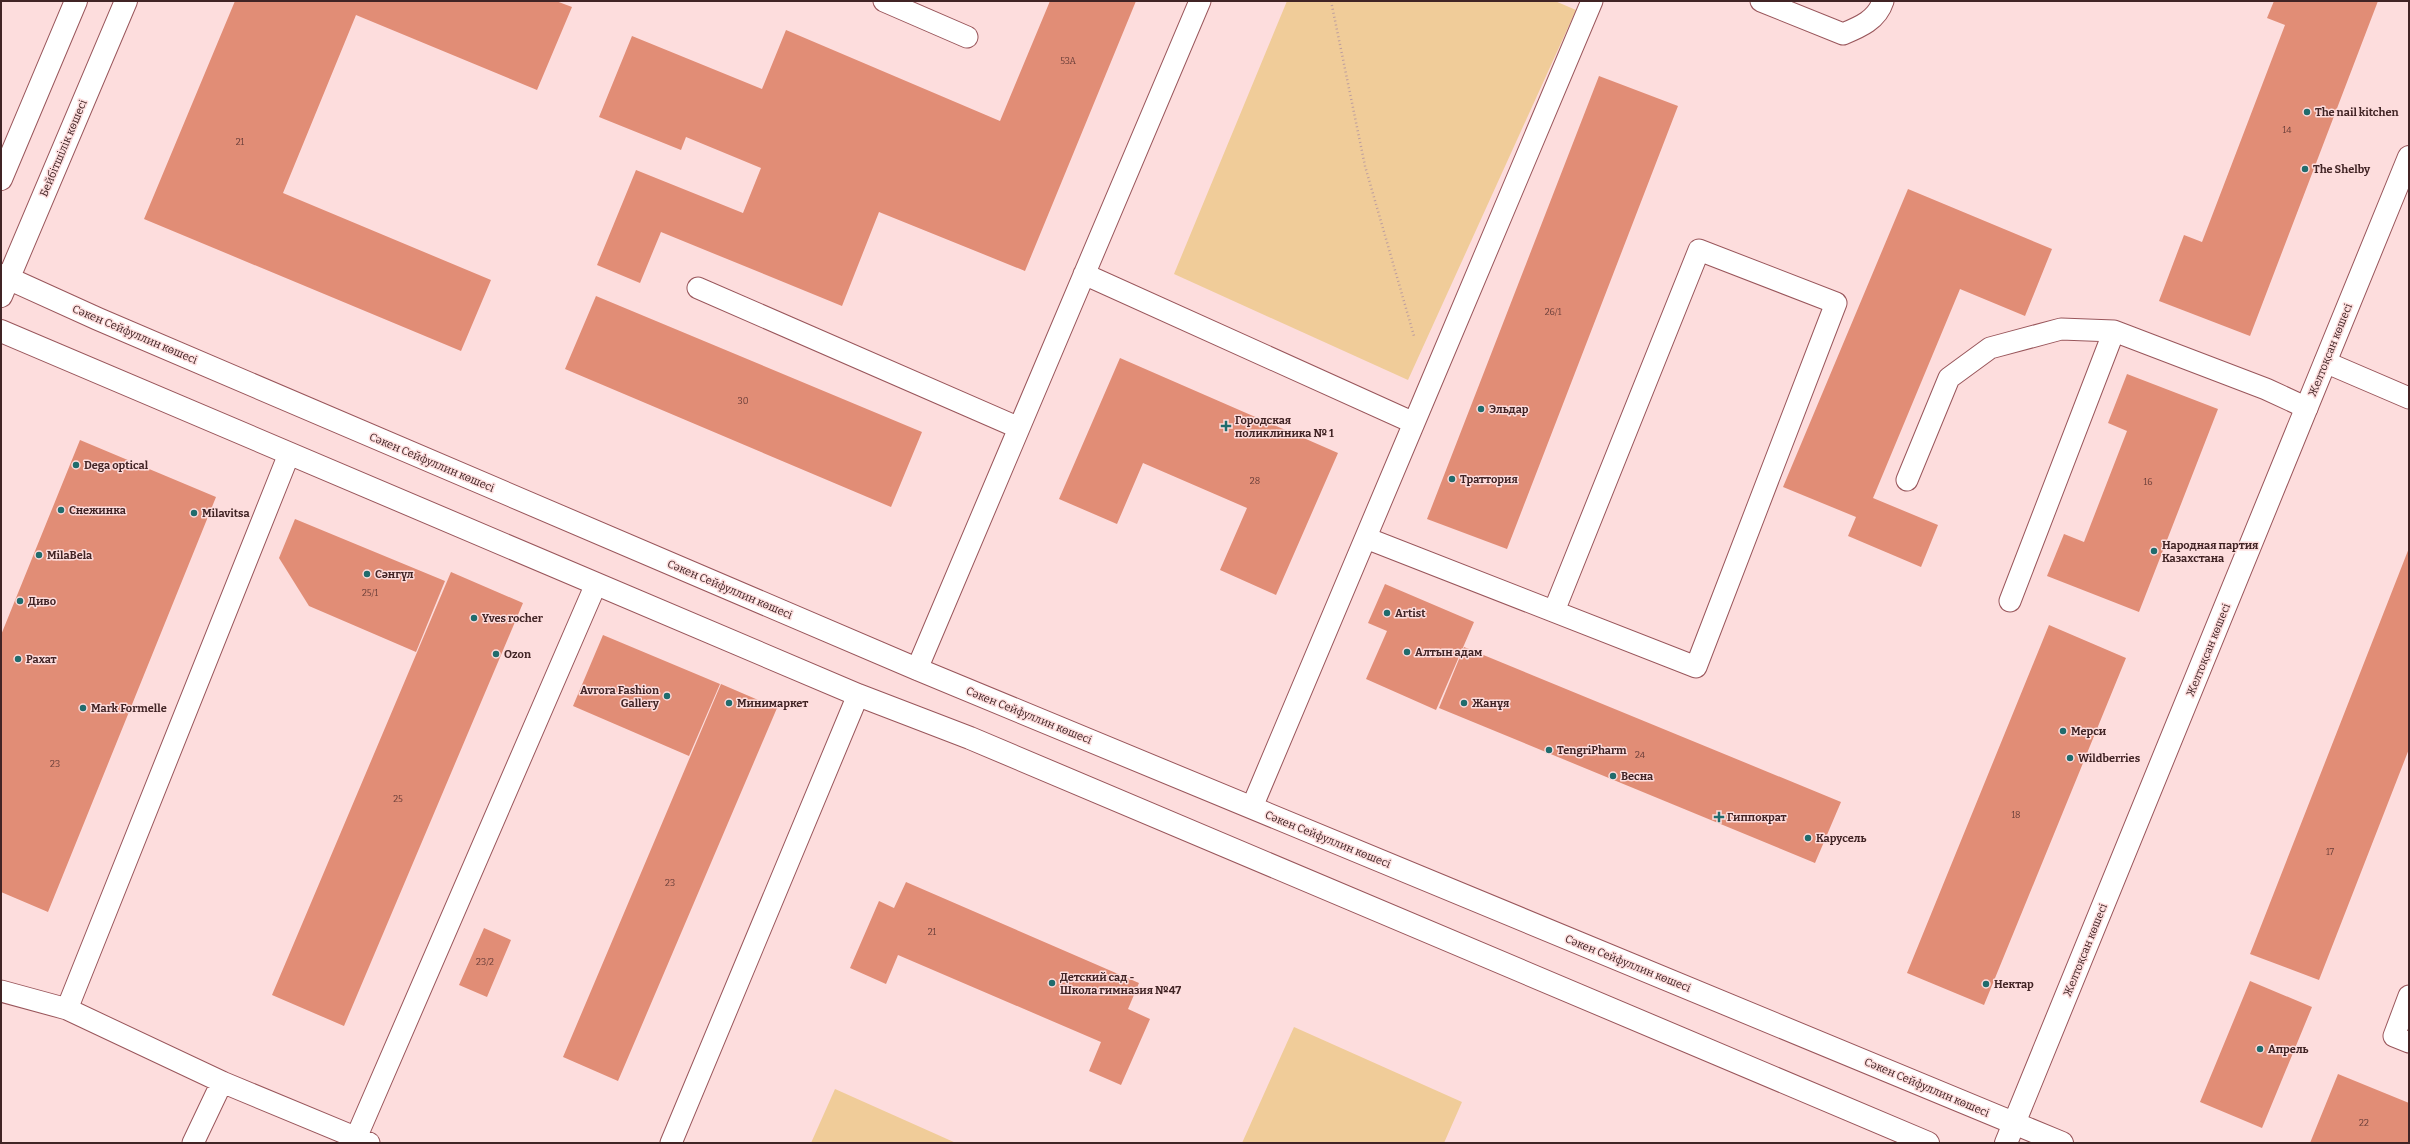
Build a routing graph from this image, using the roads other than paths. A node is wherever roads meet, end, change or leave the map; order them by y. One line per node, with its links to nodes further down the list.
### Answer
1 (76, 1): 10 (main road)
2 (126, 1): 12 (main road, Бейбітшілік көшесі)
3 (884, 1): 8 (lane)
4 (1200, 1): 11 (lane)
5 (1592, 1): 19 (lane)
6 (1761, 1): 7 (lane)
7 (1883, 1)
8 (967, 37)
9 (2409, 157): 16 (main road, Желтоқсан көшесі)
10 (1, 179)
11 (1084, 274): 19 (lane); 20 (lane)
12 (4, 283): 27 (main road, Сәкен Сейфуллин көшесі)
13 (698, 288): 20 (lane)
14 (2114, 331): 18 (lane); 22 (lane); 25 (lane)
15 (1, 332): 21 (main road)
16 (2325, 362): 17 (lane); 18 (main road, Желтоқсан көшесі)
17 (2409, 398)
18 (2307, 408): 35 (main road, Желтоқсан көшесі)
19 (1414, 423): 23 (lane)
20 (1019, 428): 27 (lane)
21 (289, 454): 24 (main road); 32 (lane)
22 (1907, 480)
23 (1366, 538): 26 (lane); 29 (lane)
24 (596, 584): 28 (main road); 36 (lane)
25 (2010, 601)
26 (1554, 611): 26 (lane)
27 (917, 669): 29 (main road, Сәкен Сейфуллин көшесі)
28 (858, 695): 38 (lane); 39 (main road)
29 (1252, 807): 35 (main road, Сәкен Сейфуллин көшесі)
30 (1, 991): 32 (lane)
31 (2409, 996): 33 (lane)
32 (67, 1009): 34 (lane)
33 (2409, 1042)
34 (222, 1082): 36 (lane); 37 (lane)
35 (2014, 1123): 40 (main road, Желтоқсан көшесі); 41 (main road, Сәкен Сейфуллин көшесі)
36 (363, 1140)
37 (193, 1143)
38 (671, 1143)
39 (1928, 1143)
40 (2006, 1143)
41 (2062, 1143)

